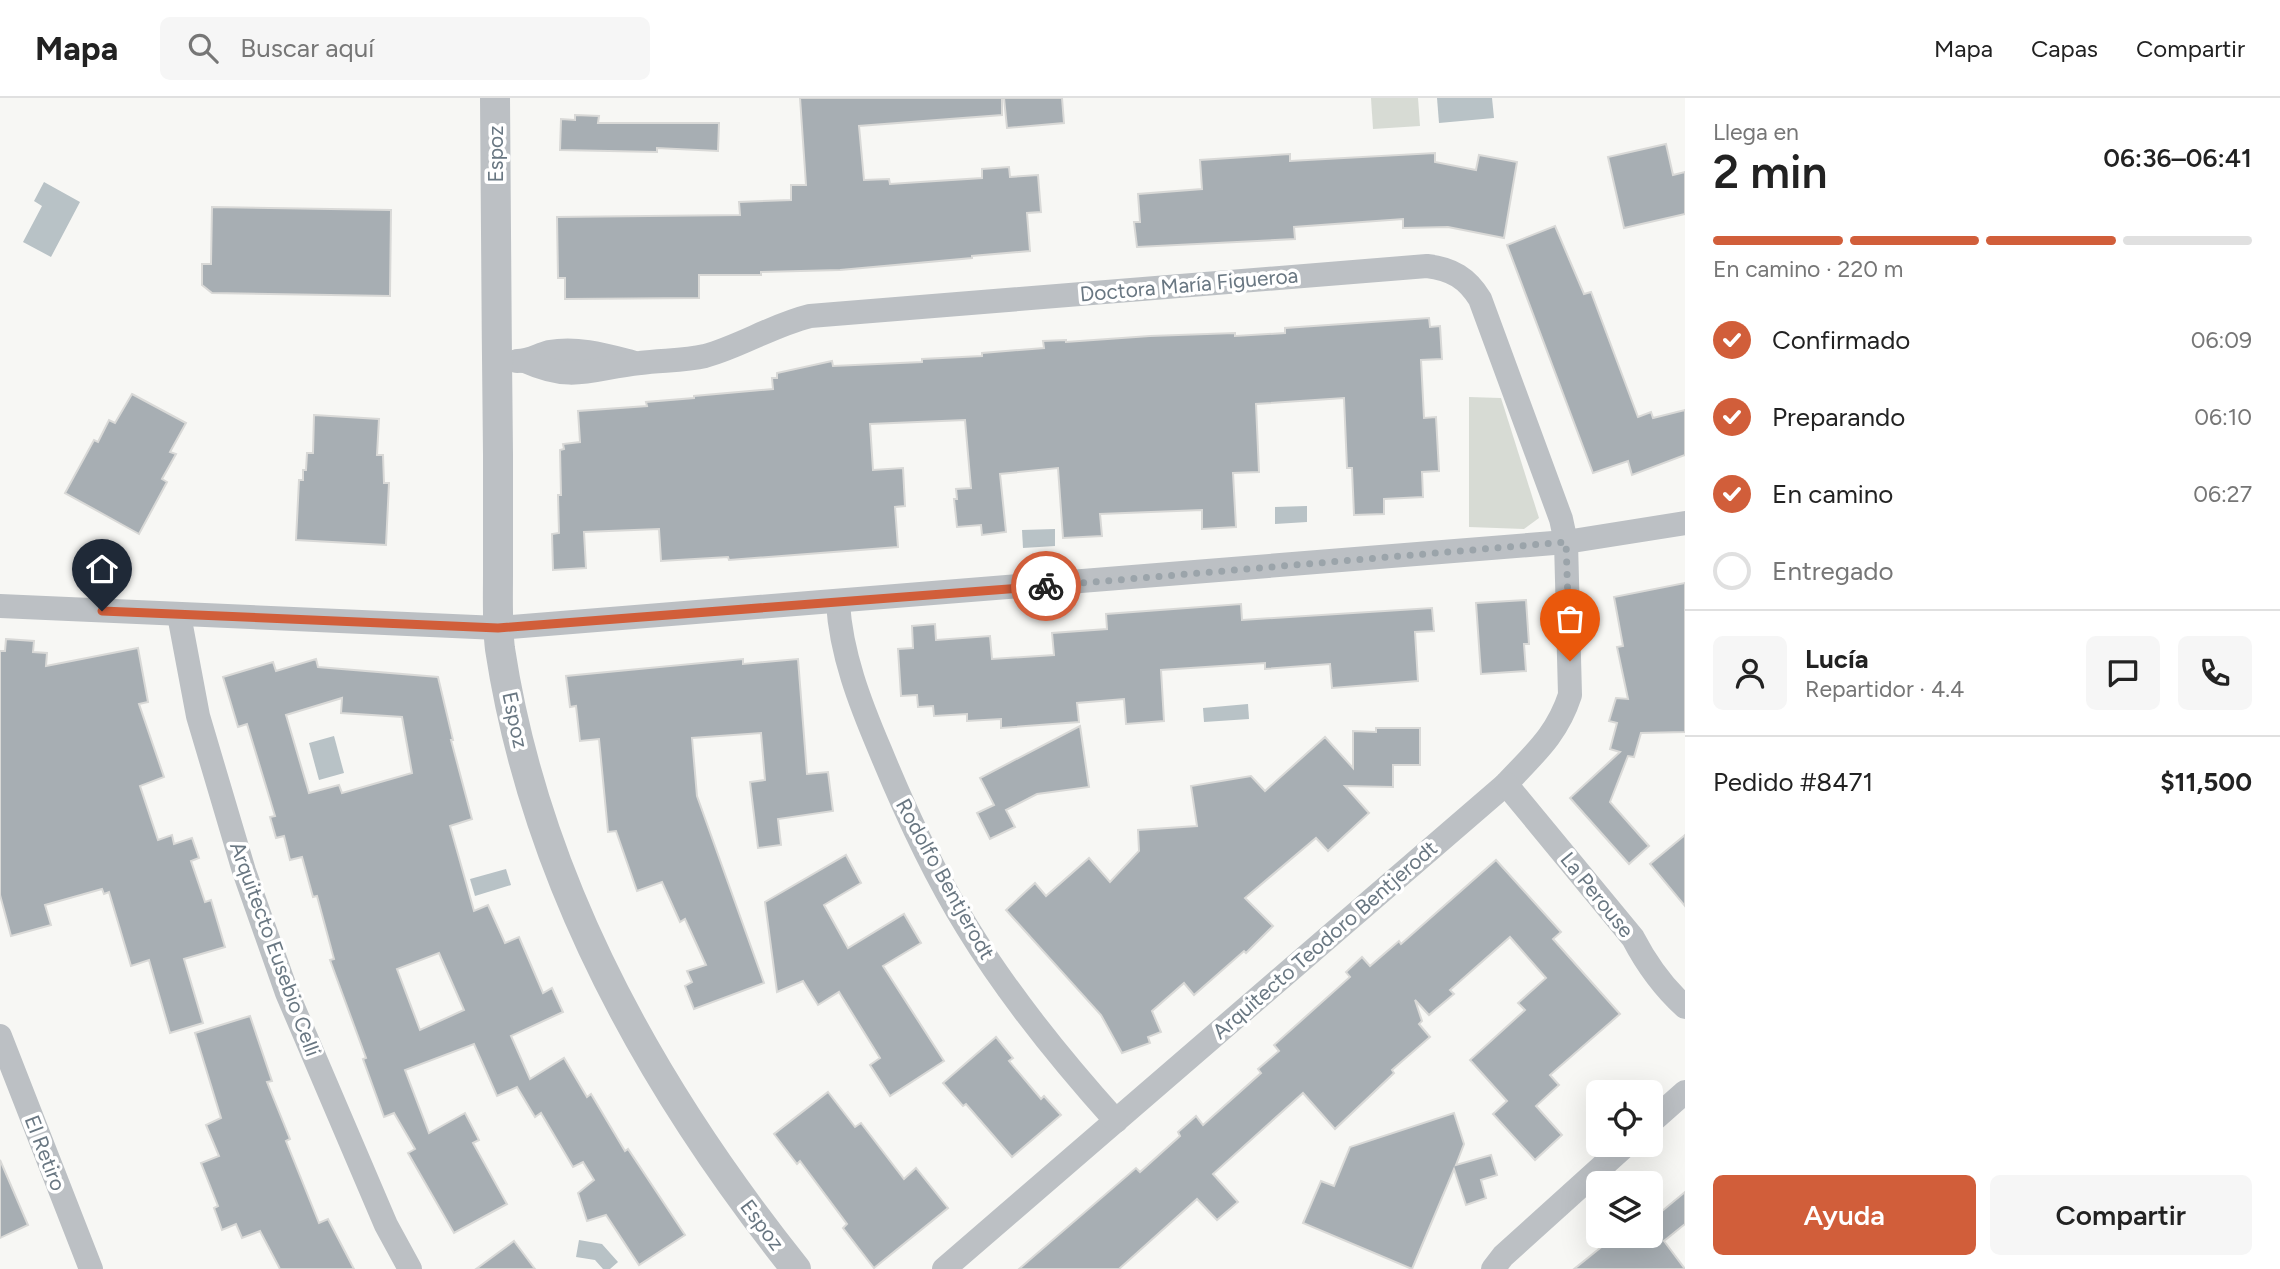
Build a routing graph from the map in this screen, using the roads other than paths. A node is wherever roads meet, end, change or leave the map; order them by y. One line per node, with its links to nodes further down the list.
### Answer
1 (495, 98): 2 (street, Espoz)
2 (511, 360): 4 (street, Doctora María Figueroa); 8 (street, Espoz)
3 (1685, 523): 4 (street)
4 (1566, 542): 5 (street); 9 (street, Arquitecto Teodoro Bentjerodt)
5 (838, 603): 8 (street); 14 (street, Rodolfo Bentjerodt)
6 (0, 606): 7 (street)
7 (179, 615): 8 (street); 17 (street, Arquitecto Eusebio Celli)
8 (498, 628): 18 (street, Espoz)
9 (1506, 784): 10 (street, La Perouse); 14 (street, Arquitecto Teodoro Bentjerodt)
10 (1685, 1007)
11 (0, 1036): 16 (street, El Retiro)
12 (1685, 1092): 13 (street)
13 (1663, 1111)
14 (1116, 1121): 19 (street, Arquitecto Teodoro Bentjerodt)
15 (1613, 1157): 20 (street)
16 (91, 1269)
17 (410, 1269)
18 (796, 1269)
19 (944, 1269)
20 (1493, 1269)

